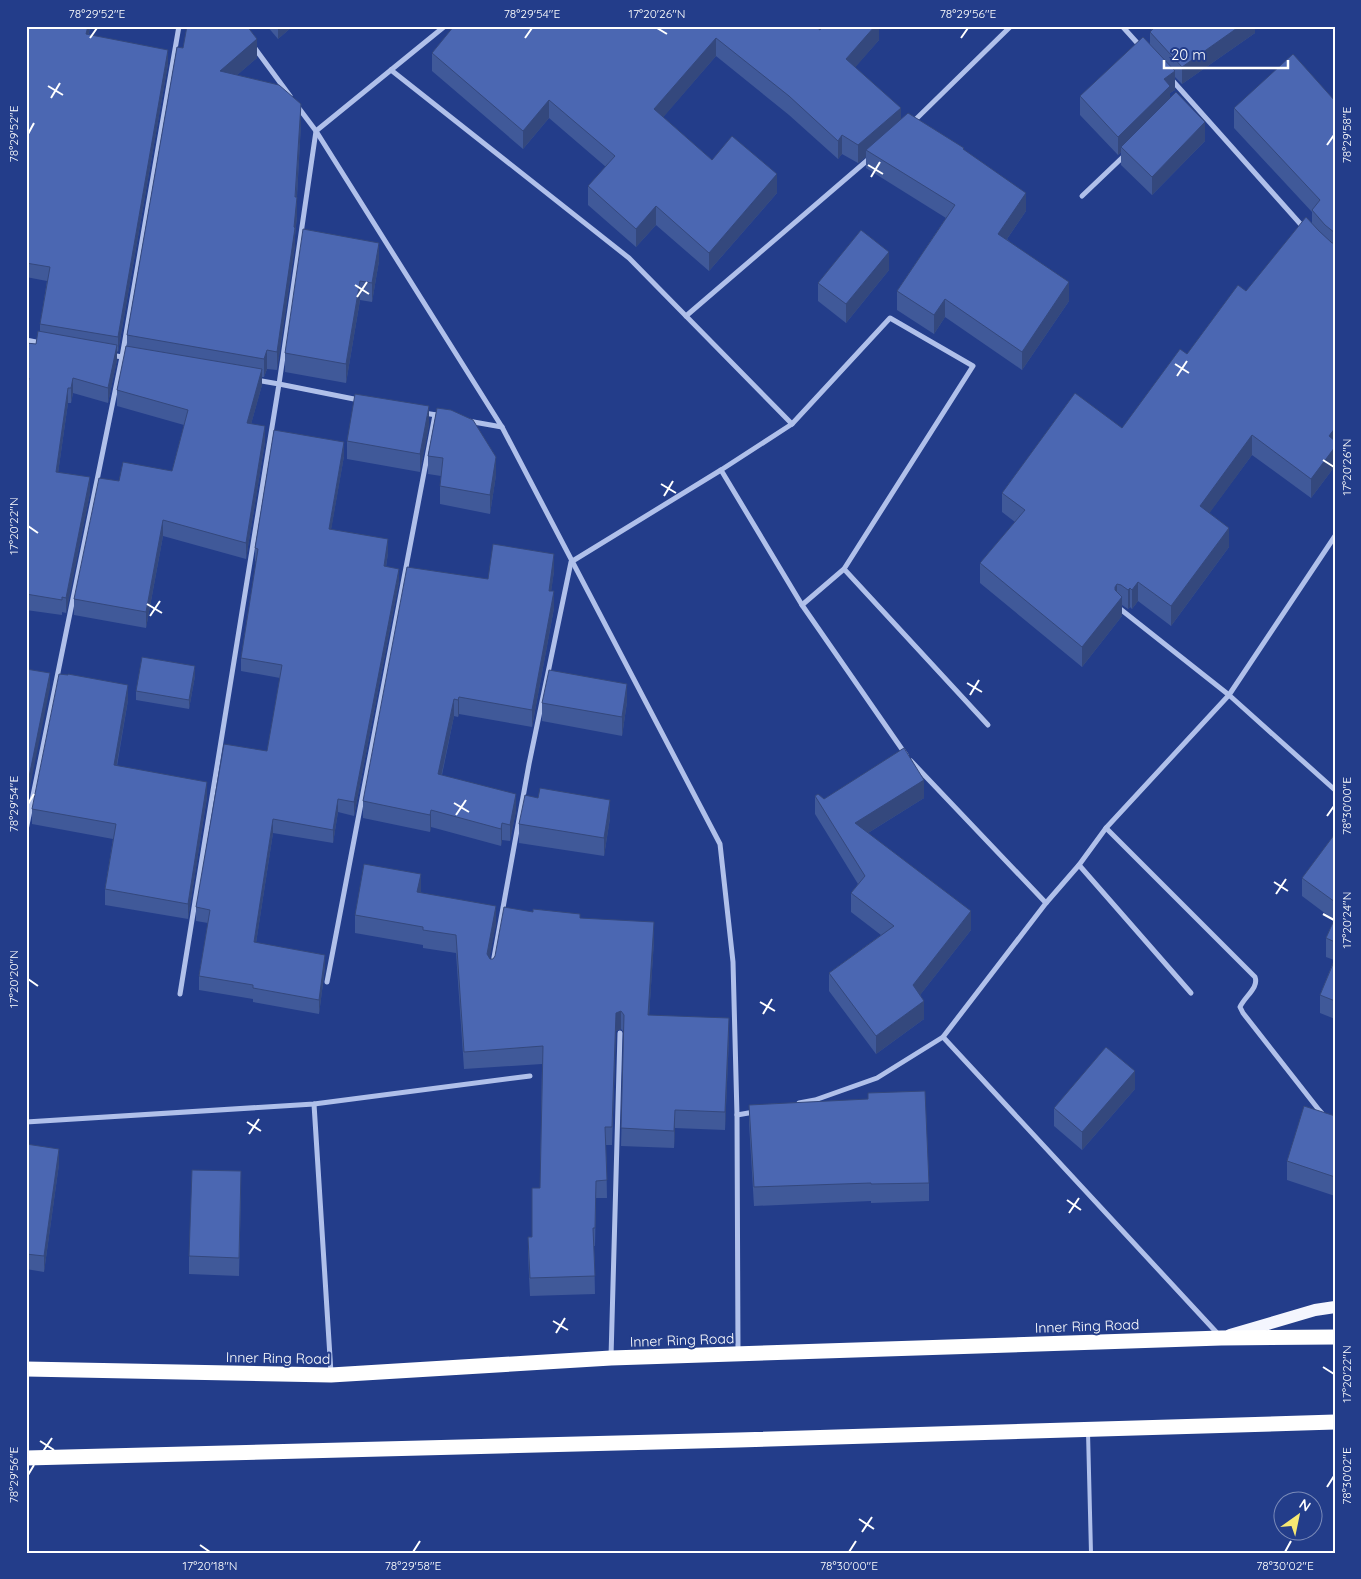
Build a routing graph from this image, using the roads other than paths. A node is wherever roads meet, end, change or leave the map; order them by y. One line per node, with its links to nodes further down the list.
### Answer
1 (179, 26): 21 (street)
2 (445, 26): 7 (street)
3 (1011, 26): 11 (street)
4 (1122, 26): 6 (street)
5 (250, 41): 12 (street)
6 (1148, 54)
7 (391, 70): 12 (street); 17 (street)
8 (1167, 74): 9 (street)
9 (1186, 95): 10 (street); 16 (street)
10 (1179, 102)
11 (907, 126)
12 (316, 132): 24 (street); 31 (street)
13 (1131, 149): 15 (street)
14 (878, 152): 17 (street)
15 (1082, 196)
16 (1309, 234)
17 (686, 316): 30 (street)
18 (26, 340): 19 (street)
19 (45, 344)
20 (103, 354): 21 (street)
21 (122, 357): 22 (street); 42 (street)
22 (132, 359)
23 (250, 379): 24 (street)
24 (279, 384): 25 (street); 48 (street)
25 (367, 402)
26 (415, 411): 27 (street)
27 (435, 415): 28 (street); 46 (street)
28 (454, 418)
29 (464, 420): 31 (street)
30 (792, 424): 32 (street); 35 (street)
31 (502, 427): 34 (street)
32 (721, 470): 34 (street); 36 (street)
33 (1335, 536): 38 (street)
34 (571, 562): 45 (street); 55 (street)
35 (844, 569): 36 (street); 39 (street)
36 (802, 605): 44 (street)
37 (1119, 608): 38 (street)
38 (1229, 695): 40 (street); 41 (street)
39 (988, 725)
40 (1335, 790)
41 (1106, 828): 43 (street); 57 (street)
42 (26, 830)
43 (1079, 865): 44 (street); 47 (street)
44 (1046, 903): 50 (street)
45 (491, 974)
46 (326, 982)
47 (1191, 993)
48 (180, 994)
49 (620, 1033): 62 (street)
50 (943, 1037): 53 (street); 60 (street)
51 (530, 1076): 52 (street)
52 (314, 1104): 56 (street); 64 (street)
53 (795, 1104)
54 (757, 1111): 55 (street)
55 (737, 1115): 61 (street)
56 (26, 1122)
57 (1335, 1122)
58 (1335, 1307): 60 (main road, Inner Ring Road)
59 (1335, 1337): 60 (highway)
60 (1221, 1338): 61 (highway, Inner Ring Road)
61 (738, 1354): 62 (highway, Inner Ring Road)
62 (611, 1358): 64 (highway, Inner Ring Road)
63 (26, 1369): 64 (highway, Inner Ring Road)
64 (331, 1375)
65 (1335, 1422): 66 (highway)
66 (1088, 1430): 67 (highway); 68 (lane)
67 (26, 1458)
68 (1091, 1553)

